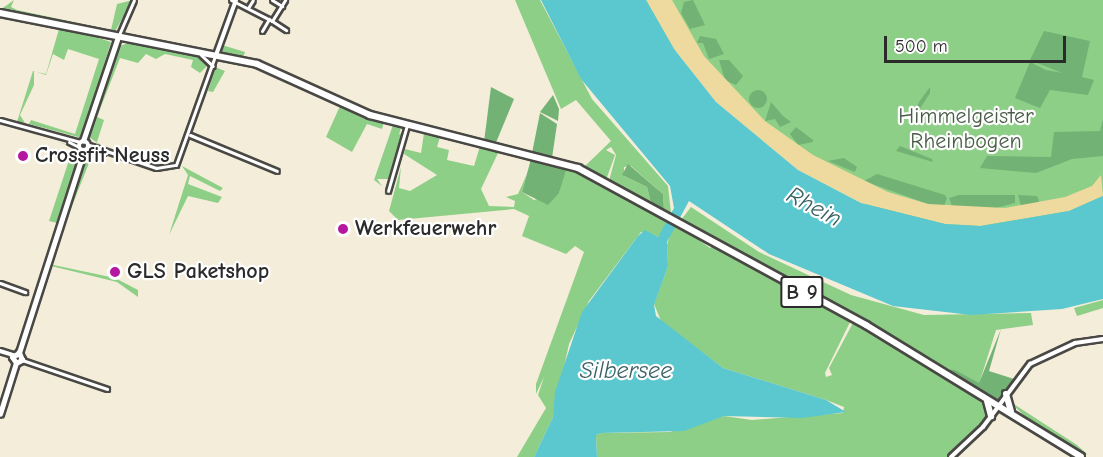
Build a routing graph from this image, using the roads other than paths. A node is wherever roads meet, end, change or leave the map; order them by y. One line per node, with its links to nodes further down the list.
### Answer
1 (134, 0): 12 (street)
2 (253, 0): 7 (street)
3 (272, 0): 6 (street)
4 (285, 0): 6 (street)
5 (234, 1): 7 (street); 14 (street)
6 (282, 6): 9 (street)
7 (248, 8): 9 (street)
8 (0, 13): 12 (main road, B 9)
9 (270, 20): 10 (street); 11 (street)
10 (286, 30)
11 (262, 31)
12 (118, 37): 13 (main road, B 9); 19 (main road)
13 (197, 52): 14 (main road, B 9); 15 (street)
14 (216, 56): 15 (street); 17 (main road, B 9)
15 (213, 66): 18 (street)
16 (0, 120): 19 (street)
17 (407, 125): 21 (street); 30 (main road, B 9)
18 (190, 135): 19 (street); 20 (street)
19 (84, 146): 26 (main road)
20 (277, 171)
21 (387, 191)
22 (0, 284): 23 (street)
23 (25, 291)
24 (1103, 339): 29 (street)
25 (0, 353): 26 (street)
26 (15, 358): 27 (main road); 32 (main road)
27 (22, 360): 28 (street)
28 (107, 389)
29 (1006, 394): 31 (street); 34 (main road)
30 (983, 396): 31 (main road, B 9); 33 (main road)
31 (998, 405): 33 (street); 34 (main road, B 9)
32 (0, 414)
33 (991, 416): 35 (street)
34 (1016, 416): 36 (main road, B 9)
35 (951, 457)
36 (1081, 457)

